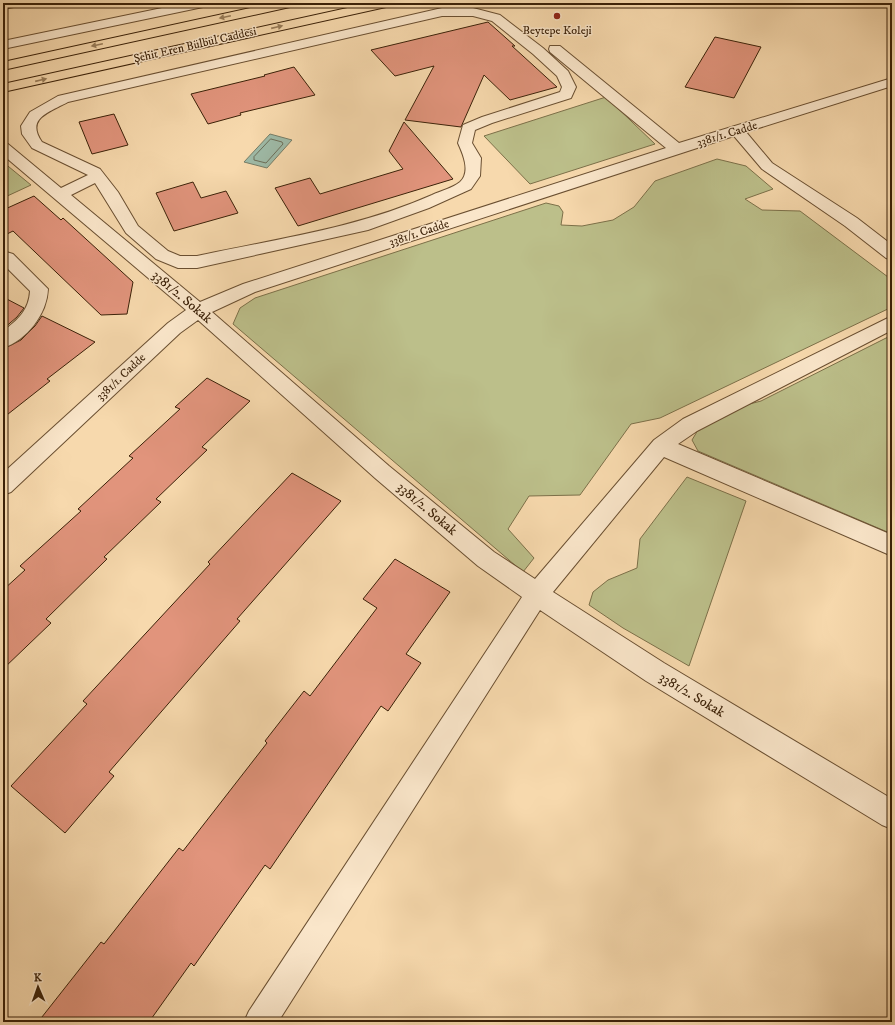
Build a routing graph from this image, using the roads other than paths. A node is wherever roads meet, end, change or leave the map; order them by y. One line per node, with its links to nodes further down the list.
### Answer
1 (15, 3): 5 (street)
2 (203, 3): 8 (street)
3 (290, 3): 6 (main road, Şehit Eren Bülbül Caddesi)
4 (386, 3): 11 (main road, Şehit Eren Bülbül Caddesi, one-way to 4)
5 (3, 5)
6 (270, 5): 9 (main road, Şehit Eren Bülbül Caddesi, one-way to 9)
7 (504, 8): 14 (street)
8 (3, 44)
9 (3, 66)
10 (892, 82): 12 (street, 3381/1. Cadde)
11 (3, 88)
12 (737, 130): 14 (street, 3381/1. Cadde); 17 (street)
13 (3, 147): 16 (street, 3381/2. Sokak)
14 (677, 149): 19 (street, 3381/1. Cadde)
15 (97, 176): 15 (street); 16 (street)
16 (59, 195): 19 (street, 3381/2. Sokak)
17 (892, 254)
18 (3, 257): 21 (street)
19 (198, 310): 23 (street, 3381/1. Cadde); 25 (street, 3381/2. Sokak)
20 (892, 322): 22 (street)
21 (3, 341)
22 (661, 446): 24 (street); 25 (street)
23 (3, 486)
24 (892, 546)
25 (536, 594): 26 (street, 3381/2. Sokak); 27 (street)
26 (892, 815)
27 (260, 1022)

